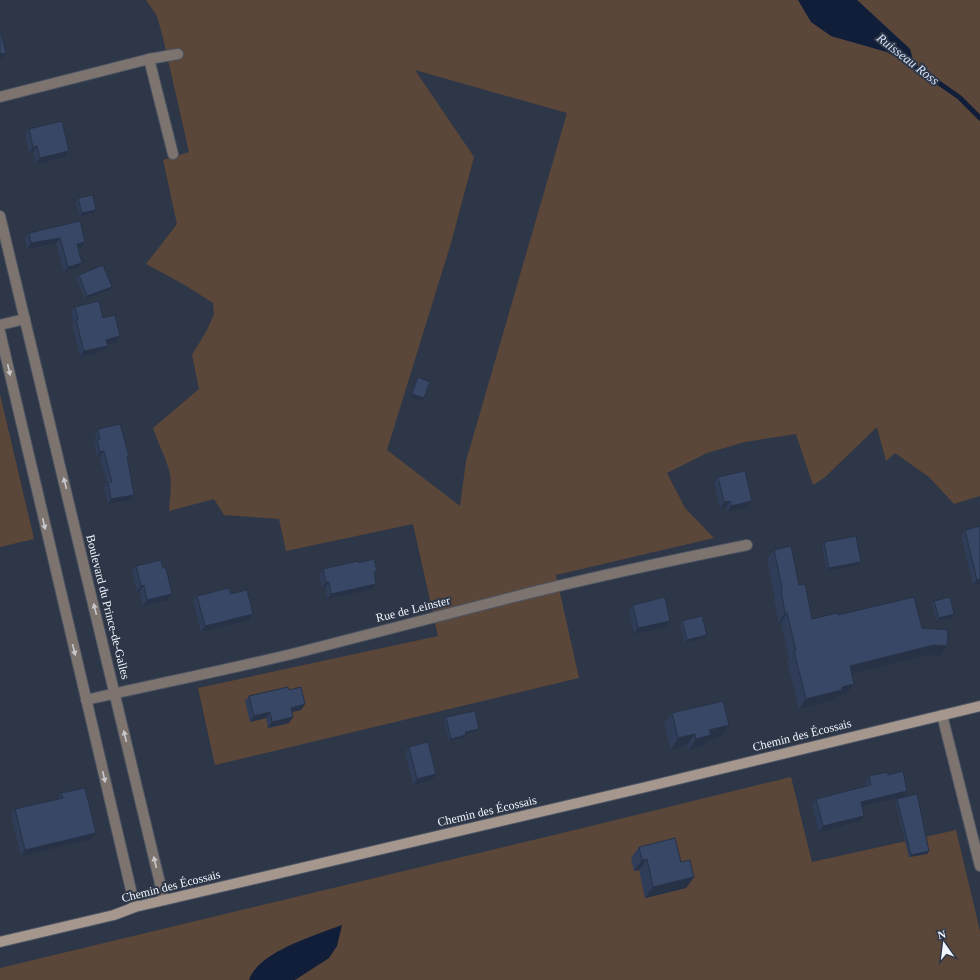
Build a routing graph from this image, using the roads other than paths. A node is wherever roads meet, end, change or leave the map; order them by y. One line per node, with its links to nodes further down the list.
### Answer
1 (178, 54): 2 (street)
2 (150, 59): 3 (street); 4 (street)
3 (0, 97)
4 (173, 154)
5 (0, 216): 6 (street, Boulevard du Prince-de-Galles)
6 (25, 319): 7 (street); 10 (street, Boulevard du Prince-de-Galles, one-way to 6)
7 (0, 325)
8 (0, 332): 11 (street, one-way to 11)
9 (747, 545): 10 (street, Rue de Leinster)
10 (115, 694): 11 (street, Rue de Leinster); 15 (street, Boulevard du Prince-de-Galles, one-way to 10)
11 (86, 700): 16 (street, one-way to 16)
12 (980, 706): 13 (main road, Chemin des Écossais)
13 (942, 715): 14 (street); 15 (main road, Chemin des Écossais)
14 (980, 866)
15 (164, 900): 16 (main road, Chemin des Écossais)
16 (135, 907): 17 (main road, Chemin des Écossais)
17 (0, 942)

